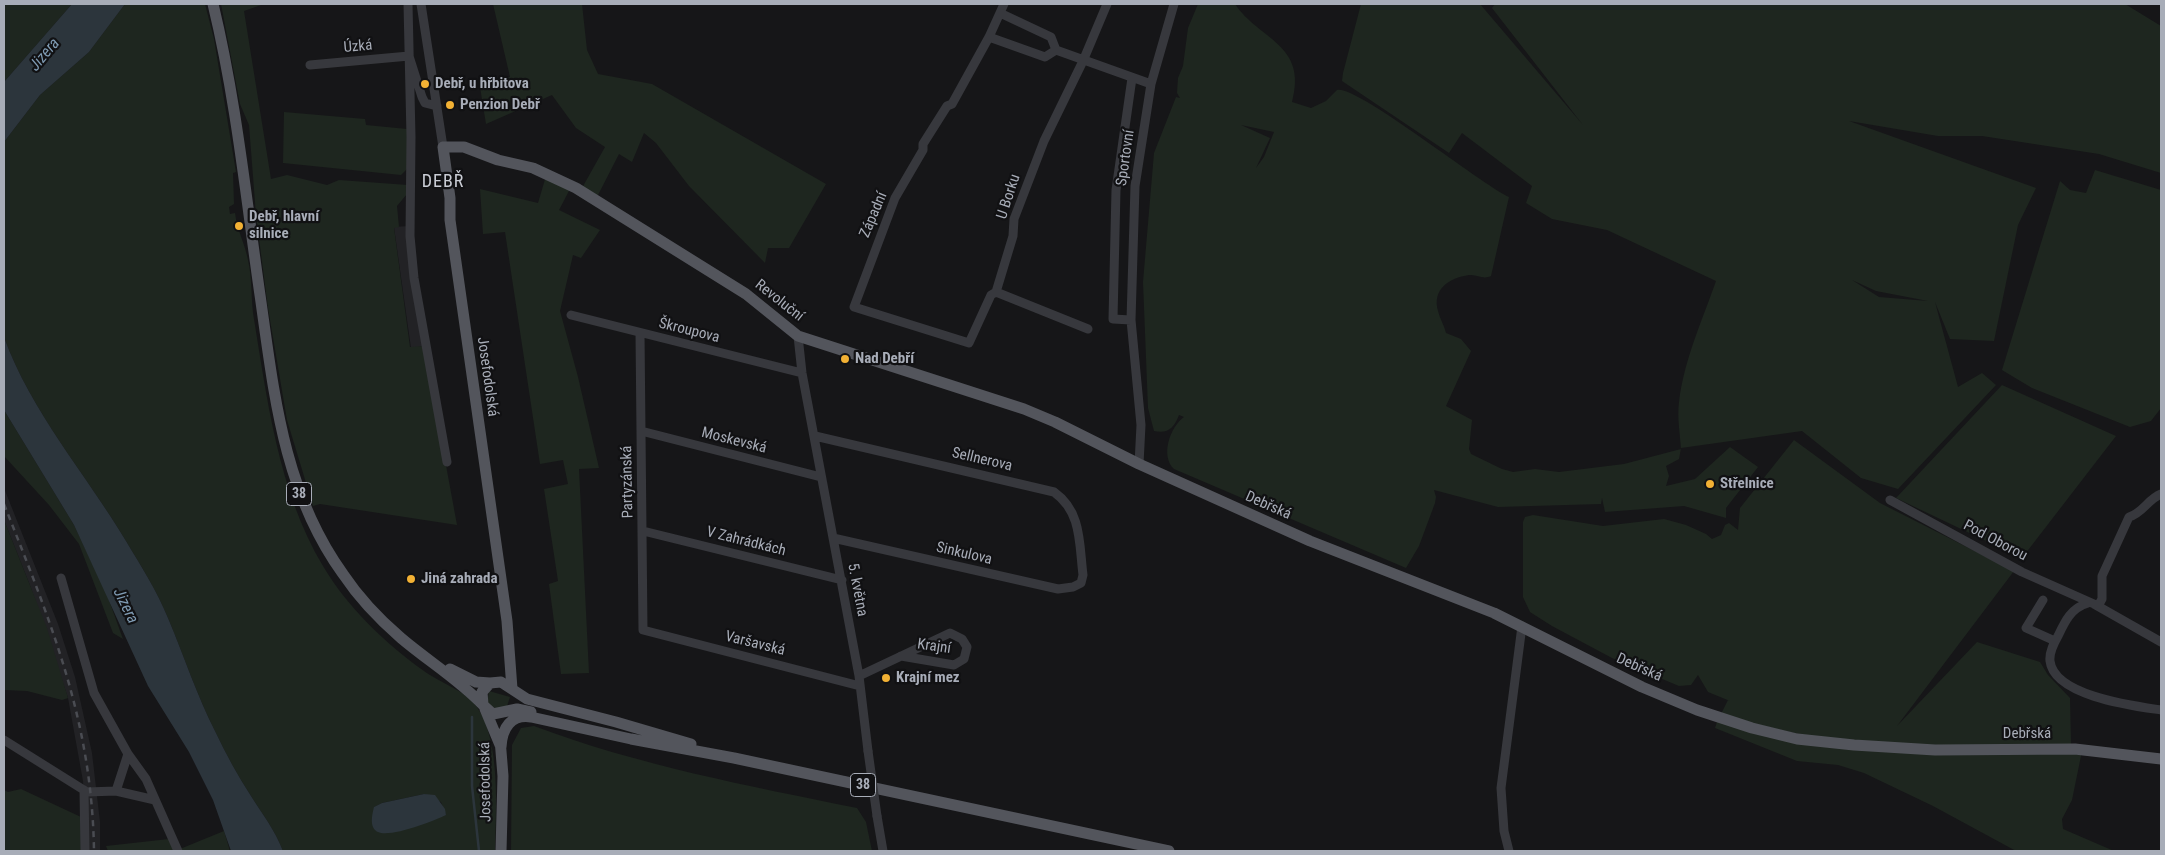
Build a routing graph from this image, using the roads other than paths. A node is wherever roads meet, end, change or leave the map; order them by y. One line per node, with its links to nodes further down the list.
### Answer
1 (213, 4): 45 (main road, 38)
2 (408, 4): 10 (street)
3 (421, 4): 15 (street, Josefodolská)
4 (1004, 4): 7 (street, Západní)
5 (1107, 4): 11 (street, U Borku)
6 (1174, 4): 14 (street, Sportovní)
7 (1000, 13): 8 (street, Západní); 9 (street)
8 (989, 37): 9 (street); 23 (street, Západní)
9 (1056, 50): 11 (street)
10 (409, 56): 12 (street, Úzká); 15 (street); 27 (street)
11 (1083, 61): 13 (street); 17 (street, U Borku)
12 (310, 65)
13 (1132, 78): 14 (street); 19 (street, Sportovní)
14 (1151, 84): 19 (street, Sportovní)
15 (437, 106): 16 (street, Josefodolská)
16 (443, 147): 22 (main road, Revoluční); 44 (main road, Josefodolská)
17 (996, 292): 20 (street); 23 (street, U Borku)
18 (570, 315): 21 (street, Škroupova)
19 (1131, 320): 28 (street, Sportovní)
20 (1088, 329)
21 (640, 333): 24 (street, Škroupova); 25 (street, Partyzánská)
22 (798, 336): 24 (street, 5. května); 28 (main road, Revoluční)
23 (969, 343)
24 (802, 373): 26 (street, 5. května)
25 (641, 431): 29 (street, Moskevská); 32 (street, Partyzánská)
26 (814, 436): 29 (street, 5. května); 34 (street, Sellnerova)
27 (447, 462)
28 (1139, 464): 40 (main road, Debřská)
29 (821, 477): 33 (street, 5. května)
30 (2161, 494): 39 (street)
31 (1890, 500): 38 (street, Pod Oborou)
32 (643, 531): 36 (street, V Zahrádkách); 41 (street, Partyzánská)
33 (833, 538): 34 (street, Sinkulova); 36 (street, 5. května)
34 (1083, 575)
35 (61, 578): 56 (street)
36 (842, 580): 47 (street, 5. května)
37 (2043, 600): 42 (street)
38 (2088, 603): 39 (street, Pod Oborou); 42 (street)
39 (2098, 606): 43 (street, Pod Oborou)
40 (1522, 626): 58 (main road, Debřská); 67 (street)
41 (643, 630): 47 (street, Varšavská)
42 (2055, 641): 51 (street)
43 (2161, 642)
44 (510, 651): 48 (main road); 49 (main road, Josefodolská)
45 (422, 654): 48 (main road, 38); 50 (main road, 38)
46 (901, 656): 46 (street, Krajní); 47 (street, Krajní)
47 (859, 681): 65 (street, 5. května, bridge)
48 (491, 683): 49 (main road, 38); 50 (main road)
49 (512, 690): 52 (main road); 57 (main road, 38)
50 (483, 706): 52 (main road, 38); 55 (main road)
51 (2161, 710)
52 (505, 713): 53 (main road, 38); 55 (main road, Josefodolská)
53 (575, 726): 55 (main road); 57 (main road, 38)
54 (4, 740): 59 (street)
55 (501, 747): 64 (main road, Josefodolská)
56 (128, 754): 60 (street); 61 (street)
57 (734, 758): 66 (main road, 38)
58 (2161, 759)
59 (84, 790): 60 (street); 62 (street)
60 (116, 791): 61 (street)
61 (155, 800): 63 (street)
62 (85, 851)
63 (178, 851)
64 (501, 851)
65 (883, 851)
66 (1169, 851)
67 (1510, 851)

